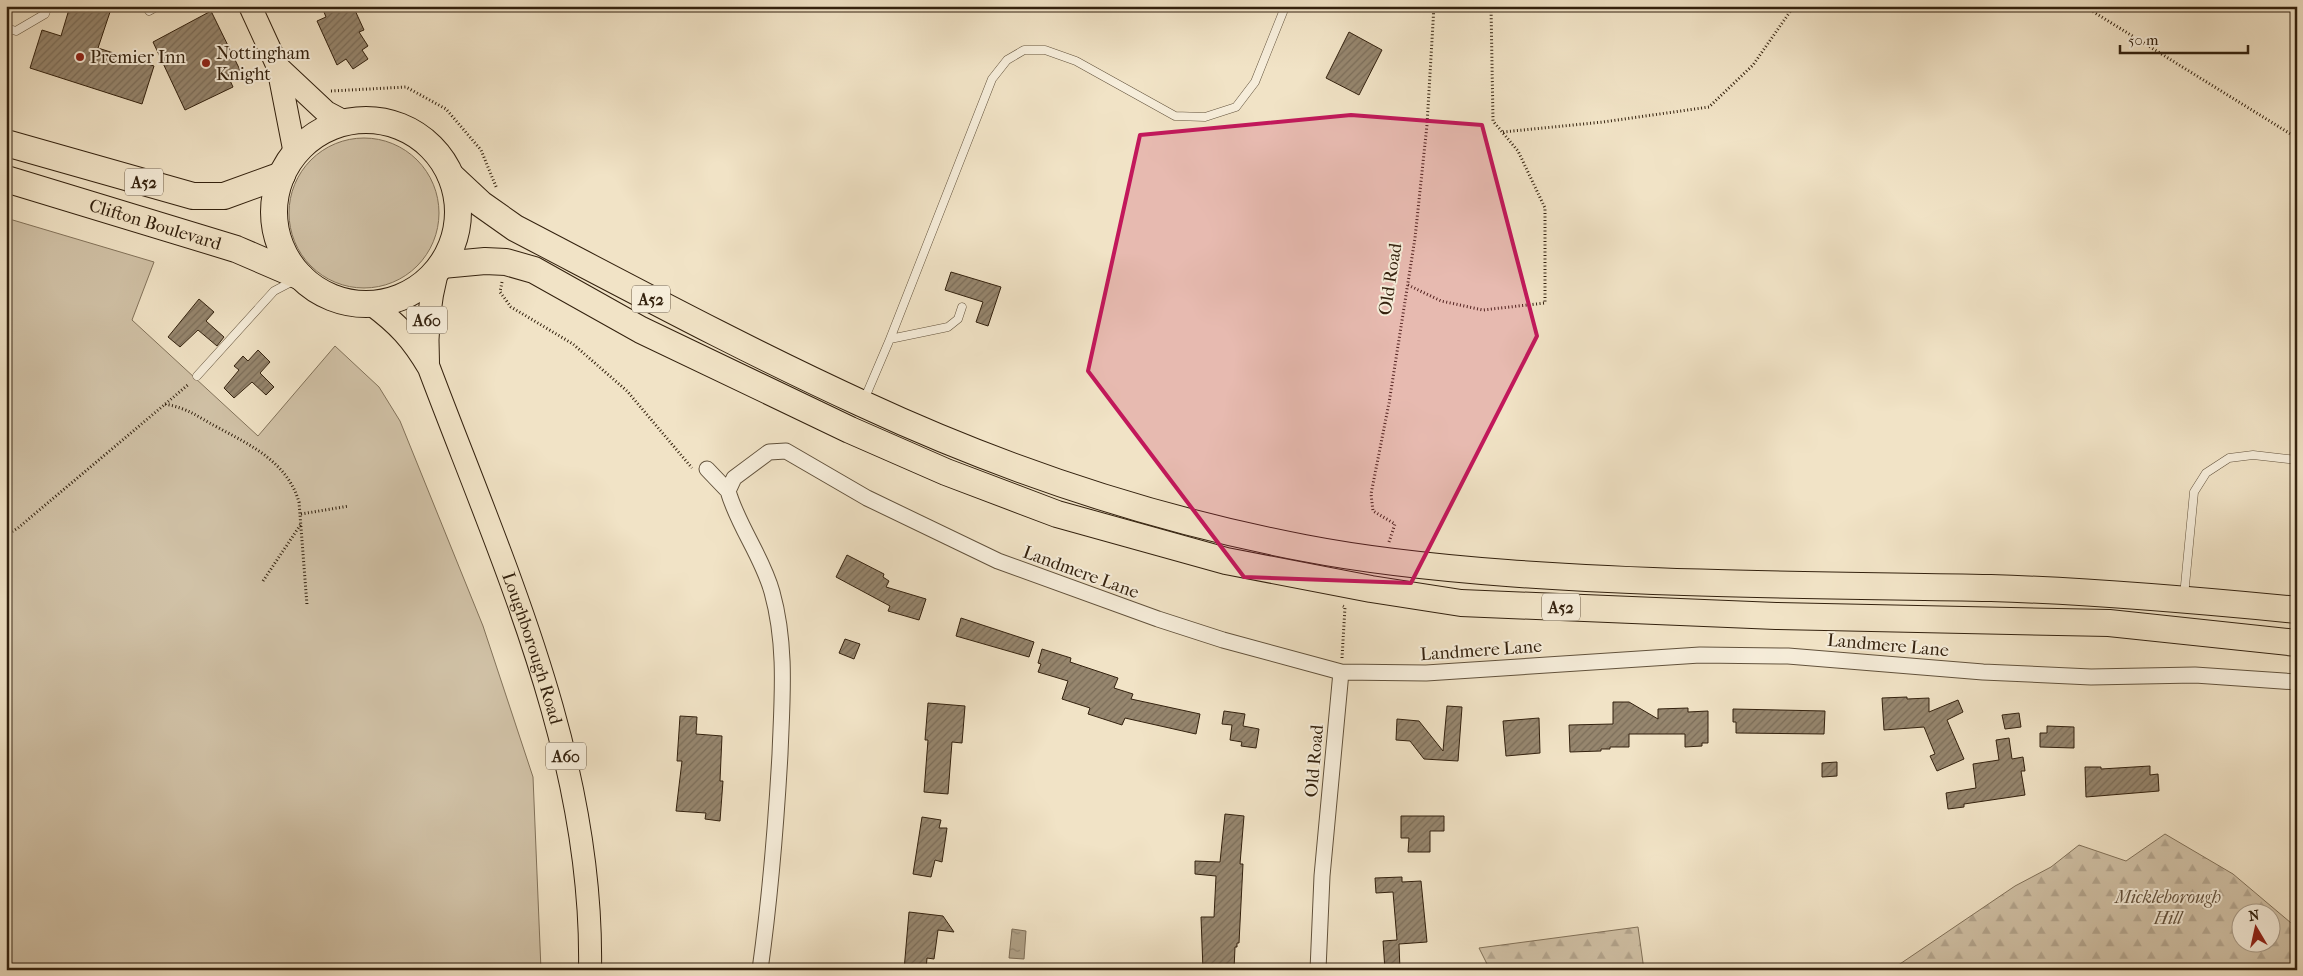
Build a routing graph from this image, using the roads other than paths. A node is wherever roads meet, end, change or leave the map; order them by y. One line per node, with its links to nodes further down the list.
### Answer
1 (48, 6): 6 (lane)
2 (146, 6): 3 (lane)
3 (158, 6)
4 (250, 6): 7 (main road)
5 (1285, 8): 17 (lane)
6 (6, 28)
7 (278, 67): 8 (main road); 10 (main road)
8 (346, 122): 10 (highway, A52); 11 (highway, A52)
9 (6, 143): 10 (highway, Clifton Boulevard / A52)
10 (288, 165): 14 (highway, A52)
11 (452, 176): 13 (highway, A52); 20 (highway, A52)
12 (6, 180): 14 (highway, Clifton Boulevard / A52)
13 (440, 269): 15 (highway, A52); 18 (main road, Loughborough Road / A60); 26 (highway, A52)
14 (301, 277): 15 (highway, A52); 19 (lane)
15 (370, 304): 18 (main road, Loughborough Road / A60)
16 (962, 307): 17 (lane)
17 (890, 339): 20 (lane)
18 (429, 368): 29 (main road, Loughborough Road / A60)
19 (197, 376)
20 (863, 404): 24 (highway, A52)
21 (2297, 460): 24 (lane)
22 (707, 469): 23 (street)
23 (728, 491): 27 (street, Landmere Lane); 30 (street)
24 (2184, 599): 25 (highway, A52)
25 (2297, 610)
26 (2297, 643)
27 (1341, 672): 28 (street, Landmere Lane); 31 (street, Old Road)
28 (2297, 682)
29 (590, 970)
30 (760, 970)
31 (1318, 970)

